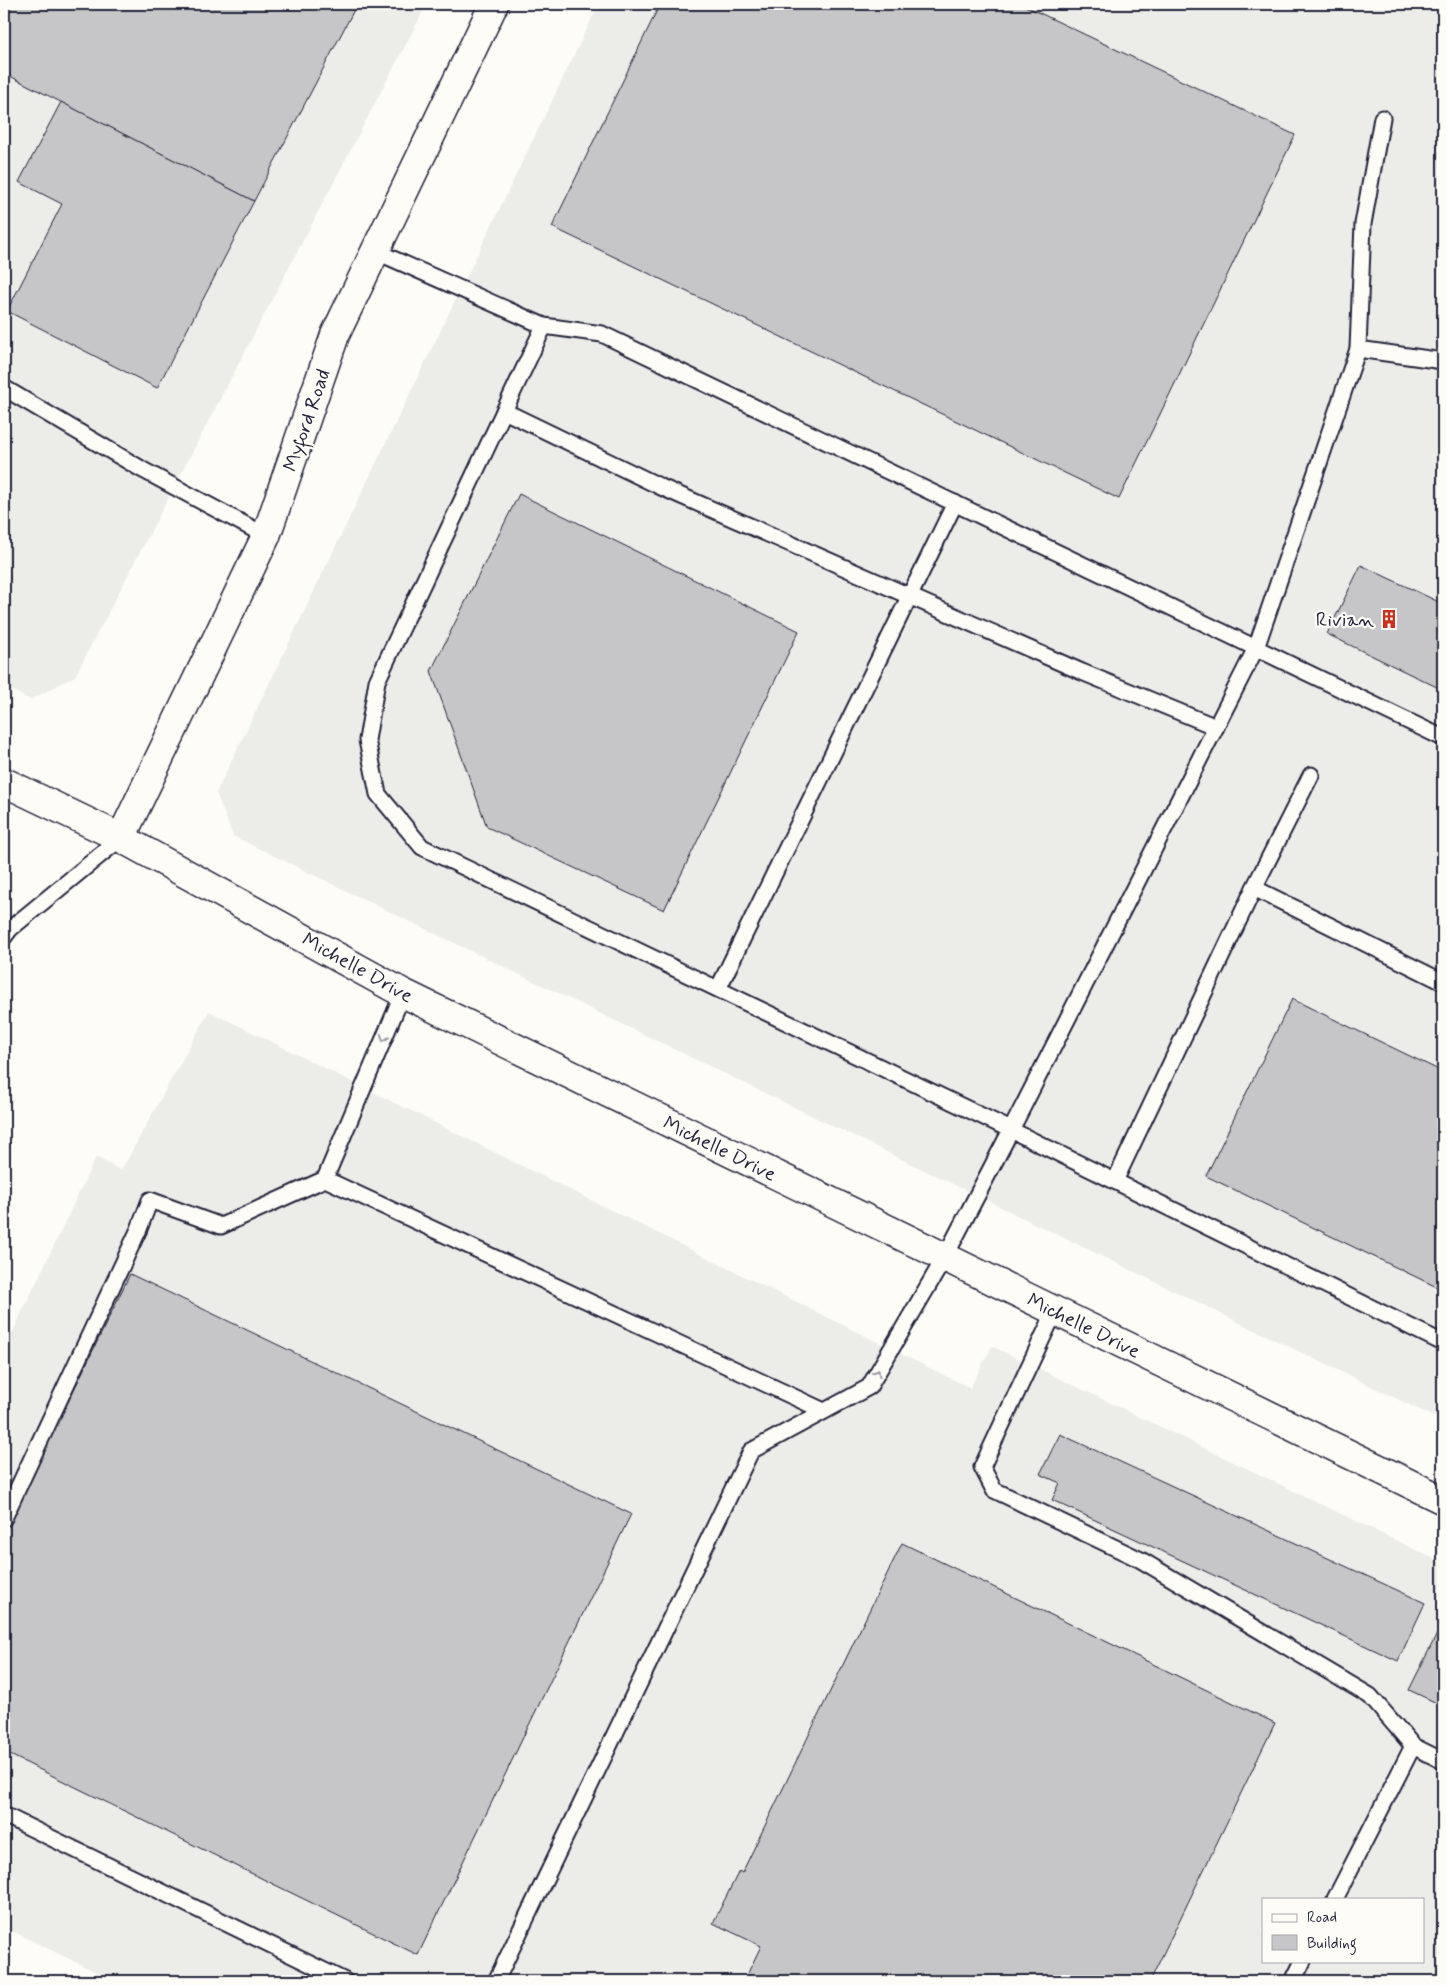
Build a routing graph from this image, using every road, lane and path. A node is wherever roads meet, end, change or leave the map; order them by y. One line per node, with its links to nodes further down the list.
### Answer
1 (494, 4): 3 (street, Myford Road)
2 (1382, 118): 5 (lane)
3 (375, 251): 4 (lane); 10 (street, Myford Road)
4 (544, 326): 8 (lane); 9 (lane)
5 (1358, 350): 6 (lane); 12 (lane)
6 (1443, 361)
7 (4, 388): 10 (lane)
8 (504, 411): 11 (lane); 21 (lane)
9 (955, 503): 11 (lane); 12 (lane)
10 (266, 536): 17 (street, Myford Road)
11 (910, 595): 13 (lane); 21 (lane)
12 (1256, 648): 13 (lane); 14 (lane)
13 (1216, 727): 23 (lane)
14 (1443, 738)
15 (1311, 775): 18 (lane)
16 (4, 782): 17 (street, Michelle Drive)
17 (122, 838): 19 (lane); 22 (street, Michelle Drive)
18 (1254, 888): 20 (lane); 25 (lane)
19 (4, 937)
20 (1443, 982)
21 (718, 989): 23 (lane)
22 (402, 993): 24 (lane, one-way to 24); 26 (street, Michelle Drive)
23 (1011, 1130): 25 (lane); 26 (lane)
24 (325, 1179): 29 (lane); 31 (lane)
25 (1115, 1181): 28 (lane)
26 (945, 1257): 27 (street, Michelle Drive); 29 (lane, one-way to 26)
27 (1055, 1311): 30 (street, Michelle Drive); 32 (lane)
28 (1443, 1343)
29 (824, 1411): 38 (lane)
30 (1443, 1500)
31 (4, 1518)
32 (1413, 1746): 33 (lane); 35 (lane)
33 (1443, 1761)
34 (4, 1815): 37 (lane)
35 (1336, 1898)
36 (1302, 1962): 39 (lane)
37 (345, 1981)
38 (496, 1981)
39 (1293, 1981)

